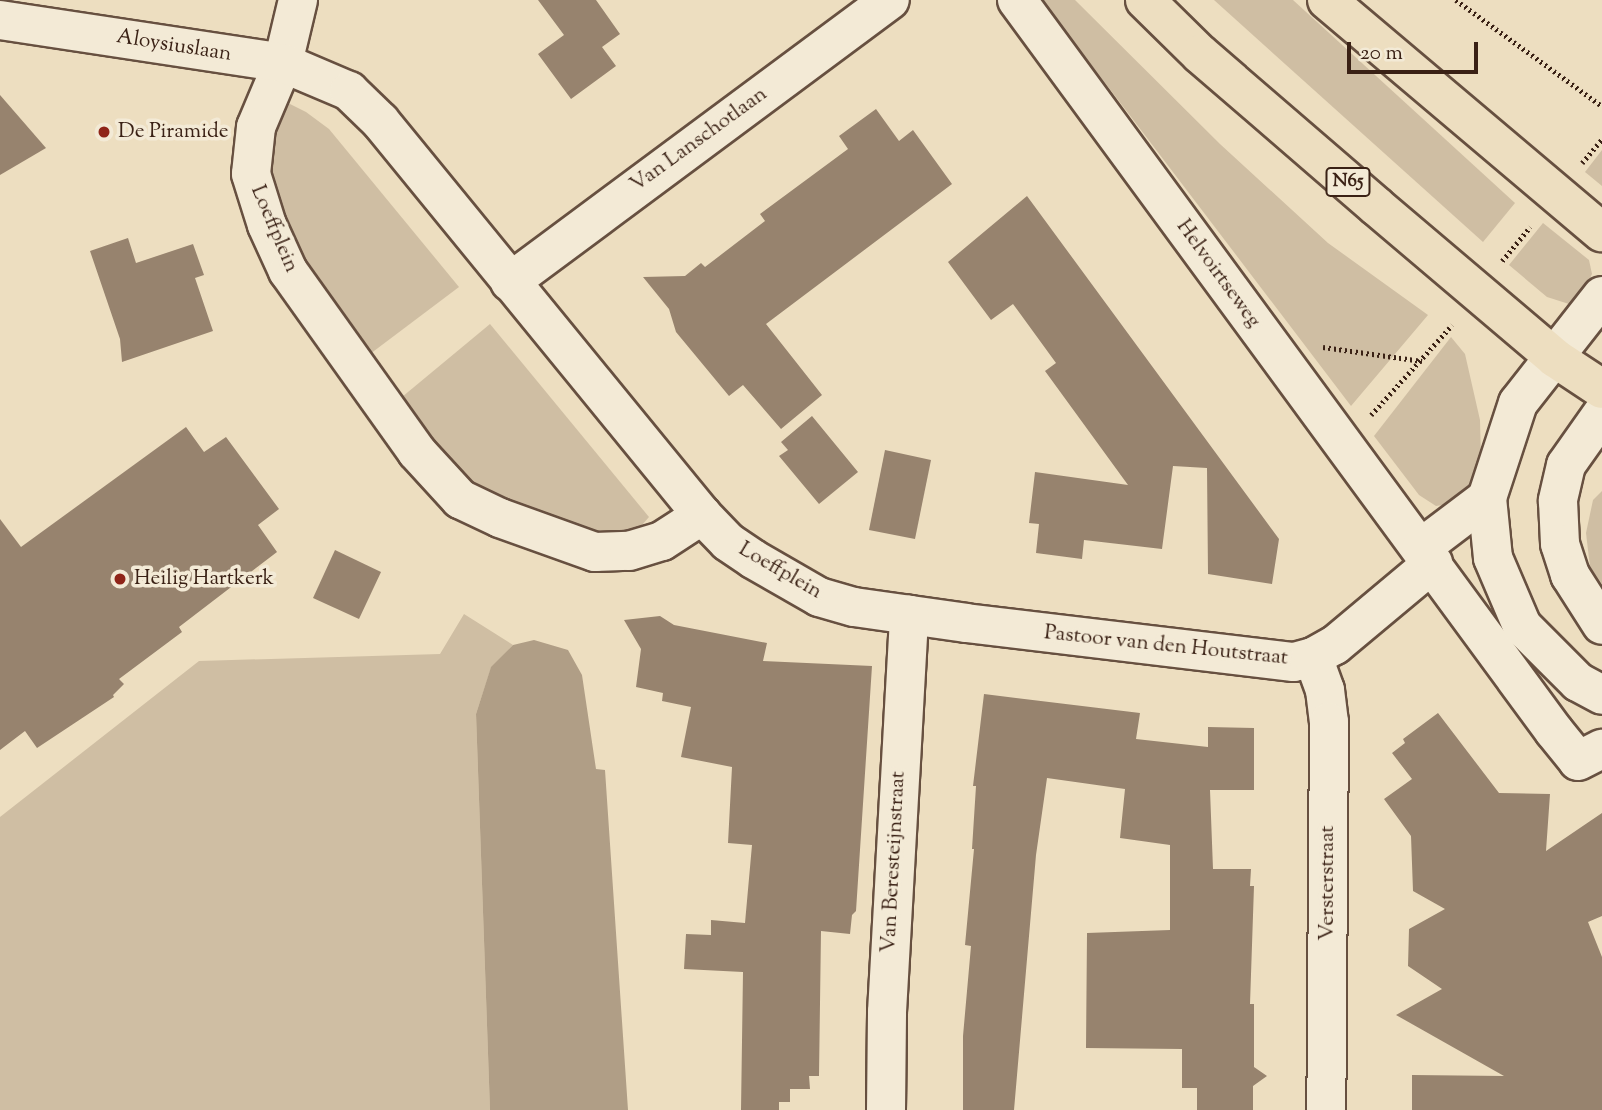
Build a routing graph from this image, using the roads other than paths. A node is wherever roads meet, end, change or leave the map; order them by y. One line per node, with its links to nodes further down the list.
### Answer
1 (298, 0): 7 (street)
2 (890, 0): 9 (street, Van Lanschotlaan)
3 (1017, 0): 16 (street, Helvoirtseweg)
4 (1145, 0): 11 (main road, N65)
5 (1327, 0): 8 (main road)
6 (0, 20): 7 (street, Aloysiuslaan)
7 (283, 63): 9 (street, Loeffplein); 15 (street, Loeffplein)
8 (1602, 232)
9 (510, 282): 15 (street, Loeffplein)
10 (1602, 296): 11 (street)
11 (1555, 358): 12 (main road, N65); 14 (street)
12 (1602, 389)
13 (1602, 414): 18 (street)
14 (1487, 498): 16 (street); 20 (street)
15 (702, 515): 17 (street, Loeffplein)
16 (1427, 555): 19 (street, Pastoor van den Houtstraat); 21 (street, Helvoirtseweg)
17 (909, 615): 19 (street, Pastoor van den Houtstraat); 22 (street, Van Beresteijnstraat)
18 (1602, 625)
19 (1313, 657): 23 (street, Versterstraat)
20 (1602, 695)
21 (1602, 749)
22 (886, 1110)
23 (1326, 1110)

